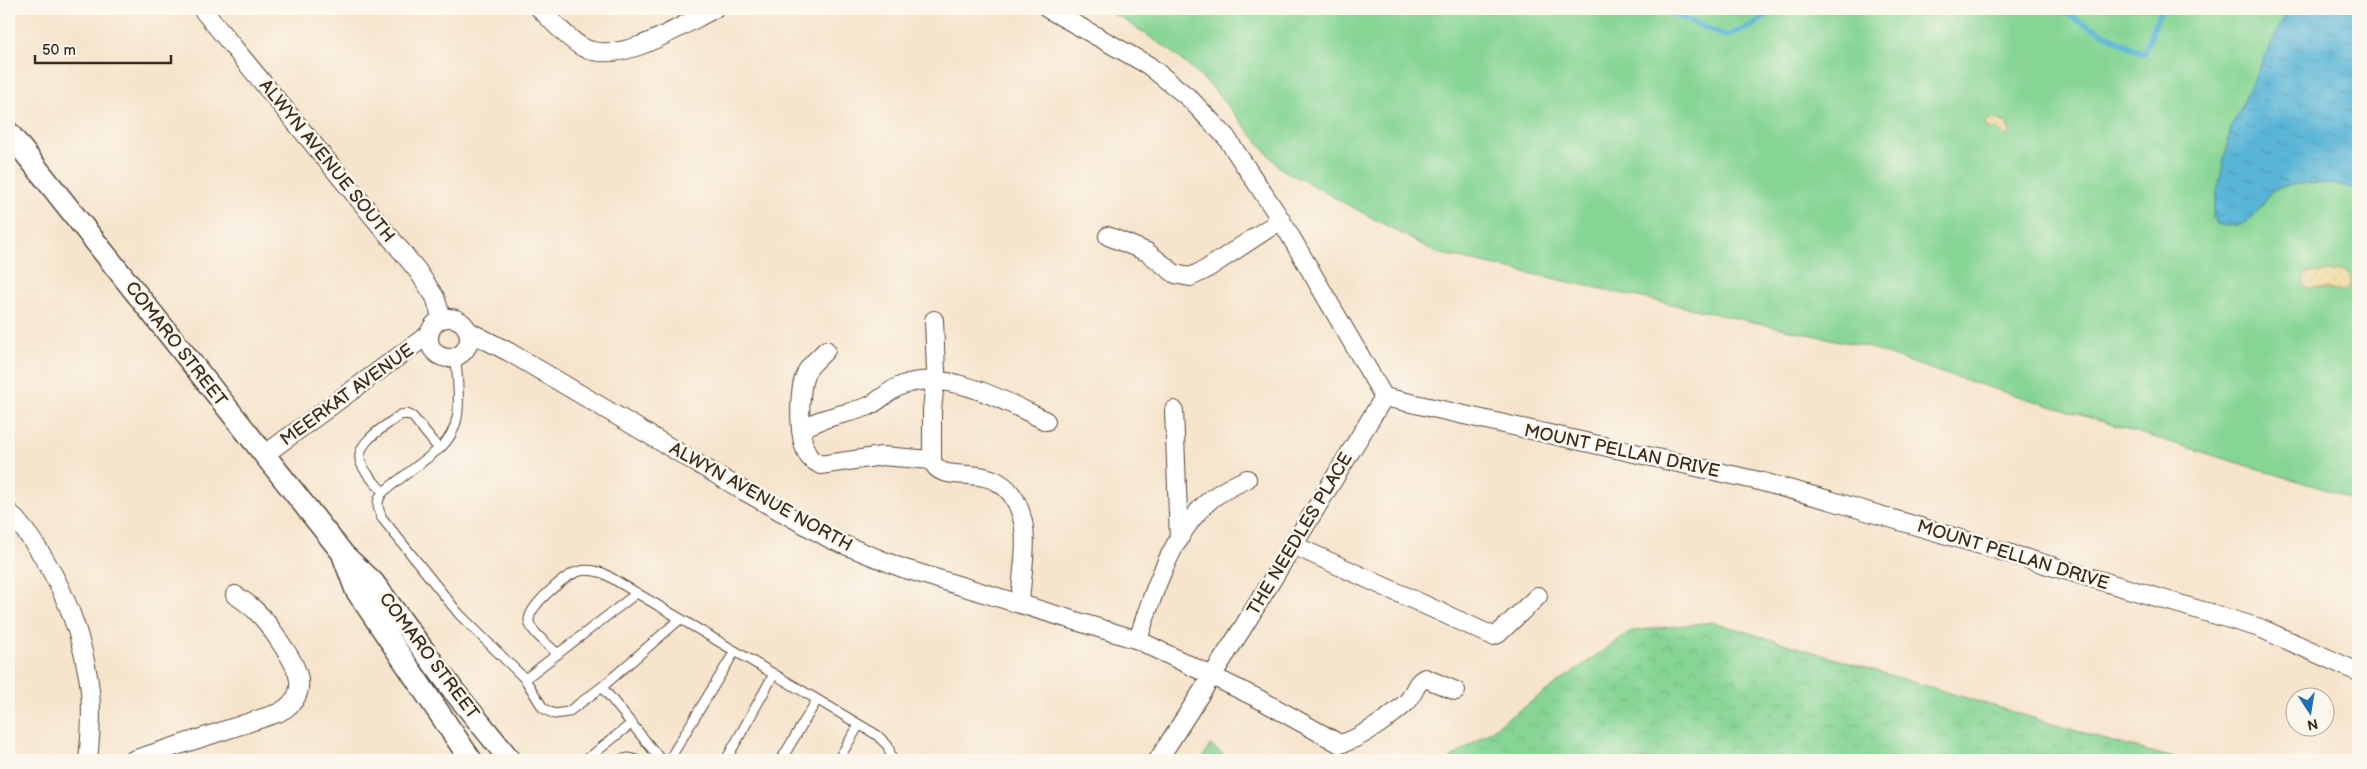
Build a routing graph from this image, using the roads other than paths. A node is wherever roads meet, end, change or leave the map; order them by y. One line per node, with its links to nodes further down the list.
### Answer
1 (202, 9): 8 (street, ALWYN AVENUE SOUTH)
2 (540, 9): 3 (street)
3 (714, 9)
4 (1048, 9): 6 (street)
5 (9, 133): 20 (street, COMARO STREET)
6 (1282, 220): 7 (street); 15 (street)
7 (1108, 236)
8 (442, 319): 10 (street); 11 (street)
9 (934, 320): 14 (street)
10 (468, 331): 13 (street); 31 (street, ALWYN AVENUE NORTH)
11 (429, 334): 13 (street); 20 (street, MEERKAT AVENUE)
12 (826, 350): 18 (street)
13 (456, 357): 19 (lane)
14 (934, 381): 17 (street); 18 (street); 21 (street)
15 (1384, 397): 26 (street, THE NEEDLES PLACE); 36 (street, MOUNT PELLAN DRIVE)
16 (1174, 410): 25 (street)
17 (1046, 421)
18 (801, 430): 21 (street)
19 (439, 449): 23 (lane); 23 (lane)
20 (264, 455): 27 (street, COMARO STREET)
21 (932, 460): 31 (street)
22 (1247, 479): 25 (street)
23 (383, 492): 39 (lane)
24 (9, 512): 45 (street)
25 (1179, 540): 33 (street)
26 (1293, 545): 30 (street); 37 (street, THE NEEDLES PLACE)
27 (344, 555): 48 (street, COMARO STREET); 49 (street, COMARO STREET)
28 (637, 593): 32 (lane); 35 (lane); 35 (lane)
29 (235, 595): 47 (street)
30 (1538, 596)
31 (1020, 603): 33 (street, ALWYN AVENUE NORTH)
32 (680, 619): 34 (lane); 40 (lane)
33 (1138, 640): 37 (street, ALWYN AVENUE NORTH)
34 (735, 652): 38 (lane); 54 (lane)
35 (558, 654): 39 (lane)
36 (2358, 672)
37 (1214, 673): 41 (street, ALWYN AVENUE NORTH); 59 (street, THE NEEDLES PLACE)
38 (774, 674): 42 (lane); 55 (lane)
39 (525, 679): 40 (lane)
40 (602, 687): 43 (lane)
41 (1456, 691)
42 (817, 700): 44 (lane); 56 (lane)
43 (632, 723): 50 (lane); 53 (lane)
44 (859, 725): 57 (lane); 58 (lane)
45 (88, 760): 46 (street)
46 (99, 760)
47 (133, 760)
48 (471, 760)
49 (510, 760)
50 (586, 760)
51 (618, 760): 52 (lane)
52 (636, 760)
53 (661, 760)
54 (669, 760)
55 (726, 760)
56 (781, 760)
57 (838, 760)
58 (892, 760)
59 (1158, 760)

